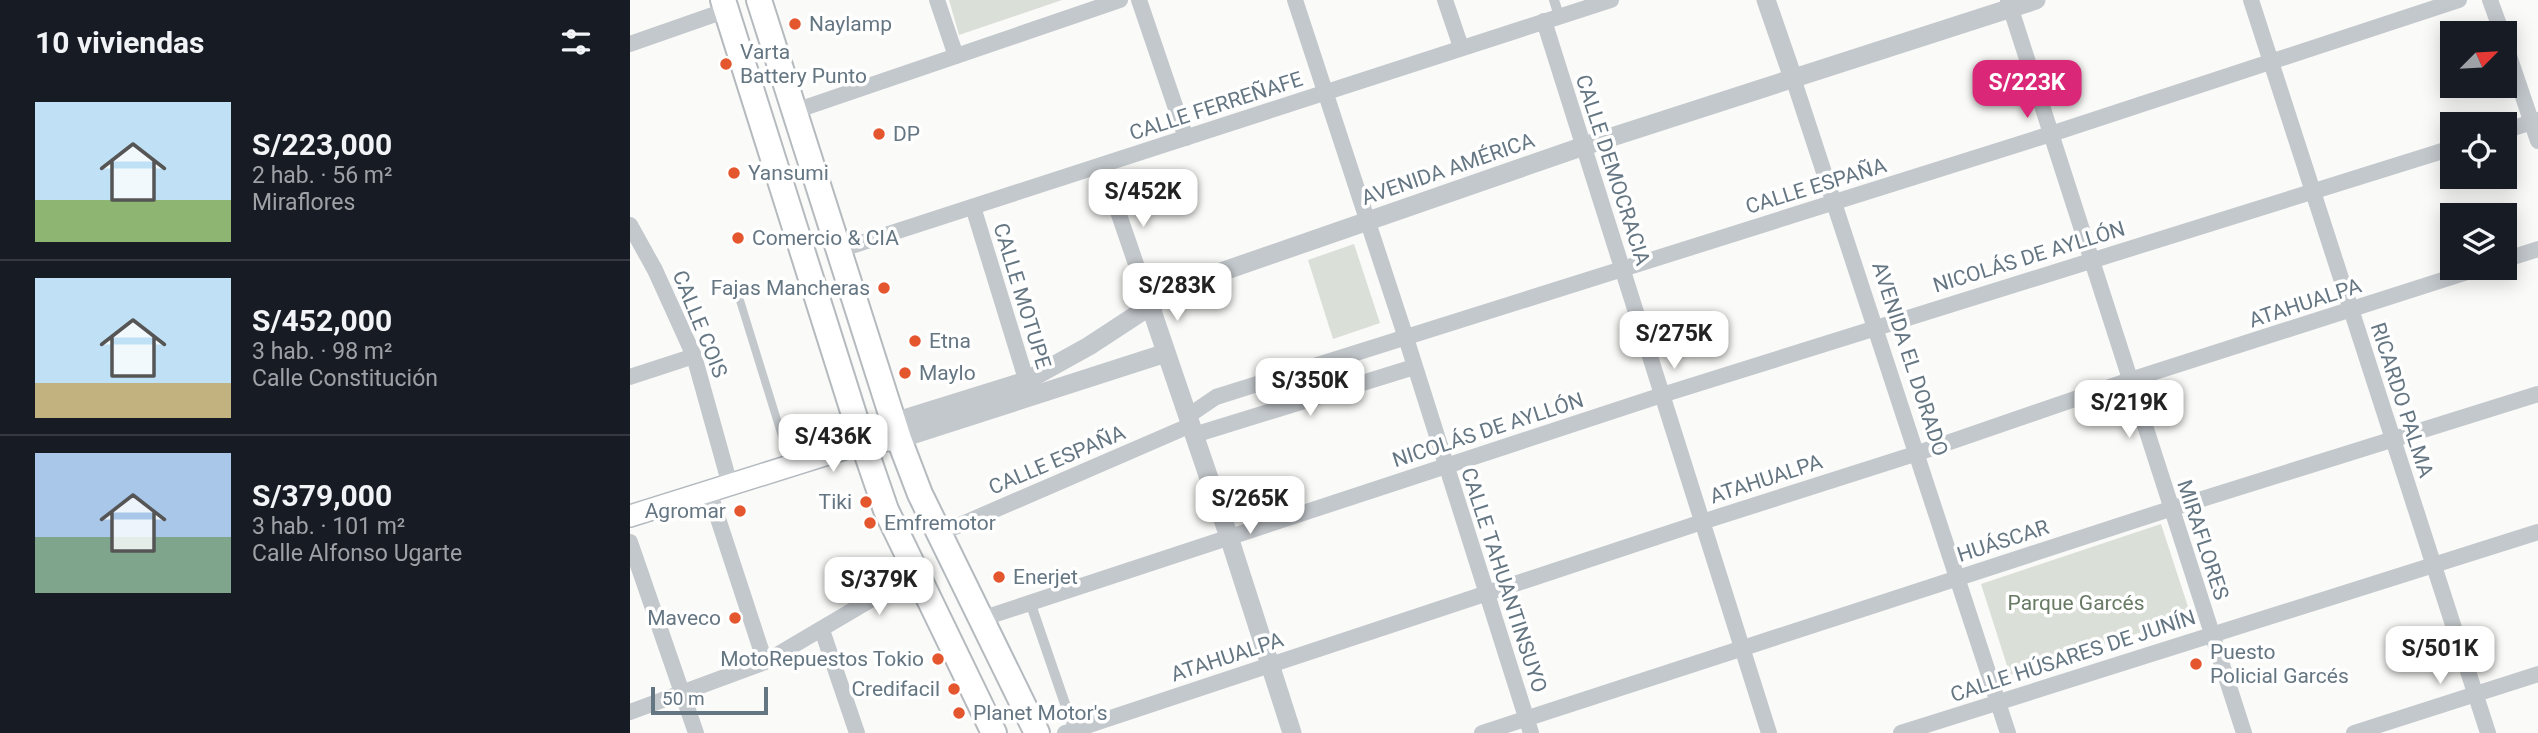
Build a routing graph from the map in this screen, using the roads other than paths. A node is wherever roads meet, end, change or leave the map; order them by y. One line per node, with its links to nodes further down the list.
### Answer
1 (760, 0): 25 (main road)
2 (937, 0): 20 (street)
3 (1120, 0): 20 (street)
4 (1139, 0): 29 (street)
5 (1295, 0): 24 (street, CALLE TAHUANTINSUYO)
6 (1445, 0): 19 (street)
7 (1554, 0): 16 (street)
8 (1611, 0): 16 (street, CALLE FERREÑAFE)
9 (1766, 0): 23 (street, AVENIDA EL DORADO)
10 (2036, 0): 14 (street, AVENIDA AMÉRICA)
11 (2251, 0): 21 (street, RICARDO PALMA)
12 (2459, 0): 21 (street, CALLE ESPAÑA)
13 (2490, 0): 17 (street)
14 (2009, 4): 23 (street, AVENIDA AMÉRICA); 28 (street, MIRAFLORES)
15 (725, 5): 18 (street); 61 (main road)
16 (1552, 18): 19 (street, CALLE FERREÑAFE); 31 (street, CALLE DEMOCRACIA)
17 (2498, 21)
18 (630, 44)
19 (1461, 47): 24 (street, CALLE FERREÑAFE)
20 (956, 56): 25 (street)
21 (2271, 62): 28 (street, CALLE ESPAÑA); 34 (street, RICARDO PALMA)
22 (2517, 75): 26 (street)
23 (1793, 78): 31 (street, AVENIDA AMÉRICA); 35 (street, AVENIDA EL DORADO)
24 (1325, 93): 29 (street, CALLE FERREÑAFE); 37 (street, CALLE TAHUANTINSUYO)
25 (795, 111): 40 (main road)
26 (2535, 121): 27 (street); 30 (street)
27 (2517, 127)
28 (2051, 134): 35 (street, CALLE ESPAÑA); 42 (street, MIRAFLORES)
29 (1186, 138): 33 (street, CALLE FERREÑAFE)
30 (2538, 141)
31 (1584, 146): 37 (street, AVENIDA AMÉRICA); 43 (street, CALLE DEMOCRACIA)
32 (2440, 152): 34 (street, NICOLÁS DE AYLLÓN)
33 (1102, 165): 36 (street, CALLE FERREÑAFE); 46 (street)
34 (2313, 192): 42 (street, NICOLÁS DE AYLLÓN); 47 (street, RICARDO PALMA)
35 (1834, 202): 43 (street, CALLE ESPAÑA); 48 (street, AVENIDA EL DORADO)
36 (972, 207): 40 (street, CALLE FERREÑAFE); 55 (street, CALLE MOTUPE)
37 (1368, 222): 46 (street, AVENIDA AMÉRICA); 49 (street, CALLE TAHUANTINSUYO)
38 (630, 225): 51 (street, CALLE COIS)
39 (2538, 249): 41 (street)
40 (839, 250): 59 (main road)
41 (2517, 256)
42 (2091, 259): 48 (street, NICOLÁS DE AYLLÓN); 54 (street, MIRAFLORES)
43 (1622, 268): 49 (street, CALLE ESPAÑA); 57 (street, CALLE DEMOCRACIA)
44 (2444, 280): 47 (street, ATAHUALPA)
45 (738, 294): 63 (lane)
46 (1150, 306): 50 (street); 55 (street, AVENIDA AMÉRICA)
47 (2351, 311): 54 (street, ATAHUALPA); 60 (street, RICARDO PALMA)
48 (1875, 327): 57 (street, NICOLÁS DE AYLLÓN); 62 (street, AVENIDA EL DORADO)
49 (1406, 338): 52 (street, CALLE TAHUANTINSUYO); 58 (street, CALLE ESPAÑA)
50 (1166, 353): 55 (street, AVENIDA AMÉRICA); 58 (street)
51 (694, 356): 53 (street); 65 (street, CALLE COIS)
52 (1414, 367): 58 (street, CALLE ESPAÑA); 64 (street, CALLE TAHUANTINSUYO)
53 (630, 377)
54 (2130, 380): 62 (street, ATAHUALPA); 66 (street, MIRAFLORES)
55 (1029, 389): 59 (street, AVENIDA AMÉRICA)
56 (2538, 394): 60 (street, HUÁSCAR)
57 (1662, 395): 64 (street, NICOLÁS DE AYLLÓN); 68 (street, CALLE DEMOCRACIA)
58 (1191, 425): 70 (street, CALLE ESPAÑA); 71 (street)
59 (896, 430): 61 (main road); 70 (main road)
60 (2393, 439): 66 (street, HUÁSCAR); 73 (street, RICARDO PALMA)
61 (863, 443): 63 (main road); 74 (main road)
62 (1918, 453): 68 (street, ATAHUALPA); 75 (street, AVENIDA EL DORADO)
63 (791, 465): 65 (main road)
64 (1446, 467): 71 (street, NICOLÁS DE AYLLÓN); 76 (street, CALLE TAHUANTINSUYO)
65 (720, 488): 67 (main road); 82 (street, CALLE COIS)
66 (2170, 509): 75 (street, HUÁSCAR); 80 (street, MIRAFLORES)
67 (630, 516)
68 (1702, 522): 76 (street, ATAHUALPA); 81 (street, CALLE DEMOCRACIA)
69 (2538, 532): 73 (street, CALLE HÚSARES DE JUNÍN)
70 (939, 534): 78 (main road)
71 (1229, 537): 77 (street, NICOLÁS DE AYLLÓN); 83 (street)
72 (630, 542): 85 (street)
73 (2433, 565): 80 (street, CALLE HÚSARES DE JUNÍN); 86 (street, RICARDO PALMA)
74 (916, 573): 79 (street); 93 (main road)
75 (1958, 578): 81 (street, HUÁSCAR); 87 (street, AVENIDA EL DORADO)
76 (1486, 593): 83 (street, ATAHUALPA); 89 (street, CALLE TAHUANTINSUYO)
77 (1030, 602): 78 (street, NICOLÁS DE AYLLÓN); 90 (street)
78 (981, 619): 94 (main road)
79 (822, 630): 82 (street); 92 (street)
80 (2211, 634): 87 (street, CALLE HÚSARES DE JUNÍN); 100 (street, MIRAFLORES)
81 (1741, 648): 89 (street, HUÁSCAR); 97 (street, CALLE DEMOCRACIA)
82 (765, 662): 85 (street)
83 (1270, 664): 90 (street, ATAHUALPA); 95 (street)
84 (2538, 674): 86 (street)
85 (683, 694): 88 (street); 91 (street)
86 (2475, 694): 101 (street); 102 (street, RICARDO PALMA)
87 (1998, 702): 98 (street, CALLE HÚSARES DE JUNÍN); 99 (street, AVENIDA EL DORADO)
88 (630, 712)
89 (1529, 726): 96 (street, HUÁSCAR)
90 (1069, 732)
91 (696, 733)
92 (857, 733)
93 (993, 733)
94 (1037, 733)
95 (1292, 733)
96 (1482, 733)
97 (1769, 733)
98 (1901, 733)
99 (2008, 733)
100 (2244, 733)
101 (2354, 733)
102 (2488, 733)

